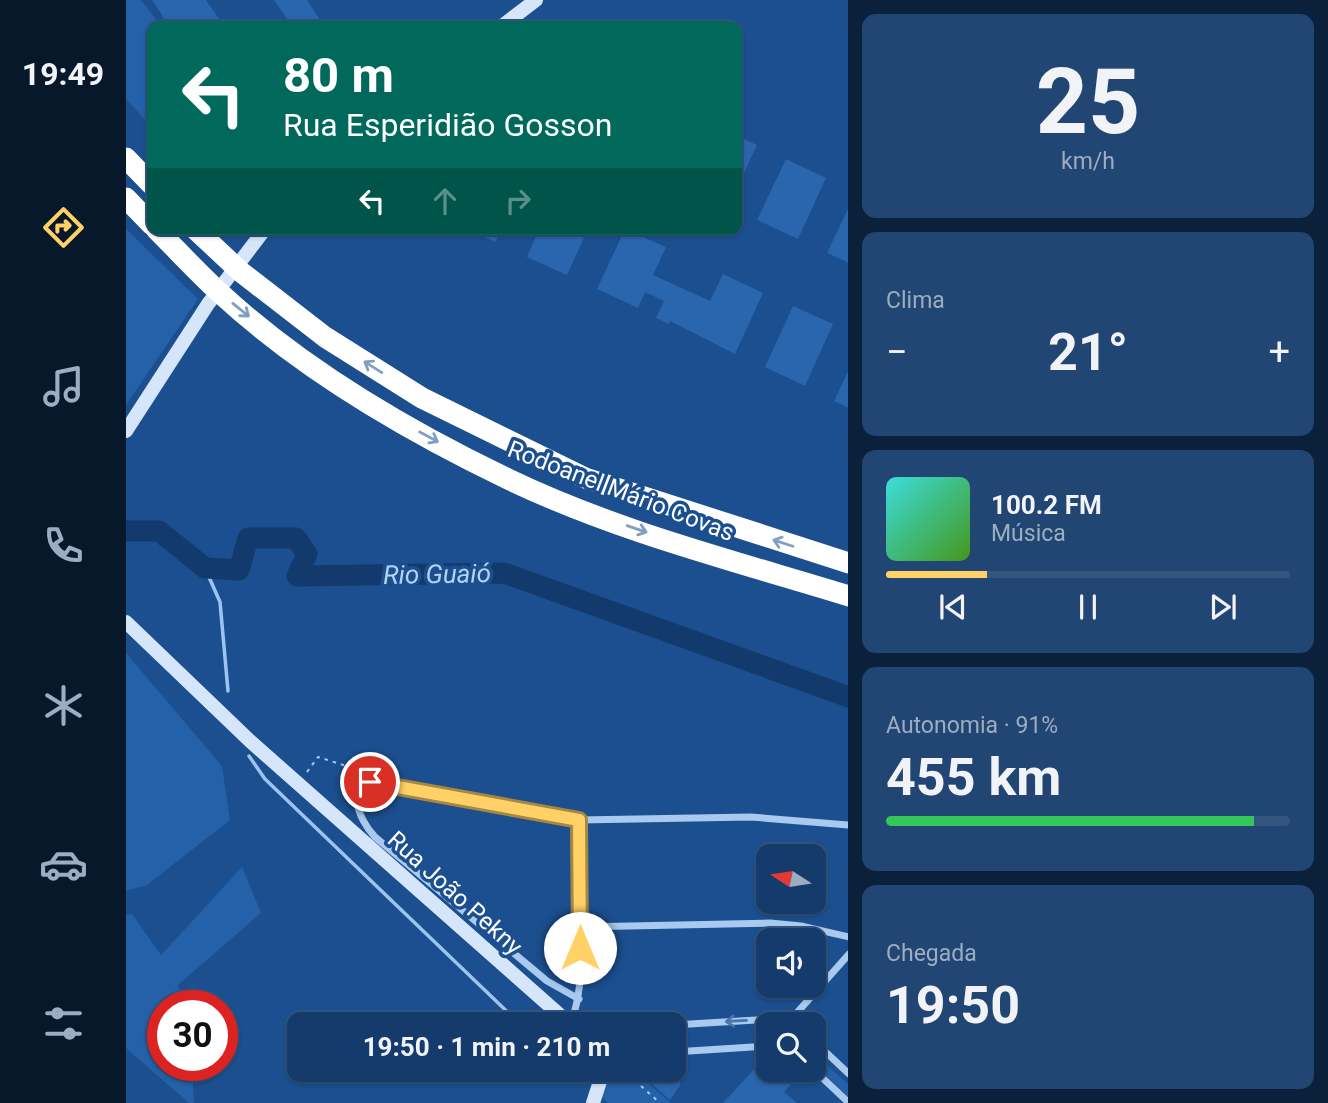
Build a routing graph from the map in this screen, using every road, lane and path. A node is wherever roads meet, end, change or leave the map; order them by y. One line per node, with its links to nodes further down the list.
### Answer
1 (536, 0): 2 (street)
2 (509, 21)
3 (126, 158): 4 (highway)
4 (147, 180)
5 (126, 198): 6 (highway)
6 (147, 220)
7 (162, 235): 12 (highway, Rodoanel Mário Covas, one-way to 12, bridge)
8 (201, 235): 11 (highway, Rodoanel Mário Covas, one-way to 8, bridge)
9 (260, 235): 10 (street)
10 (126, 431)
11 (848, 563)
12 (848, 596)
13 (126, 622): 15 (street, Rua João Pekny)
14 (381, 776): 15 (path)
15 (298, 783): 22 (street, Rua João Pekny)
16 (579, 820): 17 (street); 18 (street); 21 (street)
17 (848, 825)
18 (580, 926): 19 (street); 21 (street)
19 (848, 937)
20 (848, 955): 24 (street)
21 (579, 999): 23 (street)
22 (556, 1012)
23 (574, 1012)
24 (800, 1012)
25 (756, 1023): 26 (street, one-way to 26)
26 (686, 1025)
27 (756, 1047): 28 (street)
28 (686, 1051)
29 (826, 1052): 30 (street)
30 (848, 1073)
31 (826, 1081): 34 (street)
32 (600, 1082): 35 (street)
33 (637, 1082): 36 (path)
34 (848, 1102)
35 (593, 1103)
36 (660, 1103)

